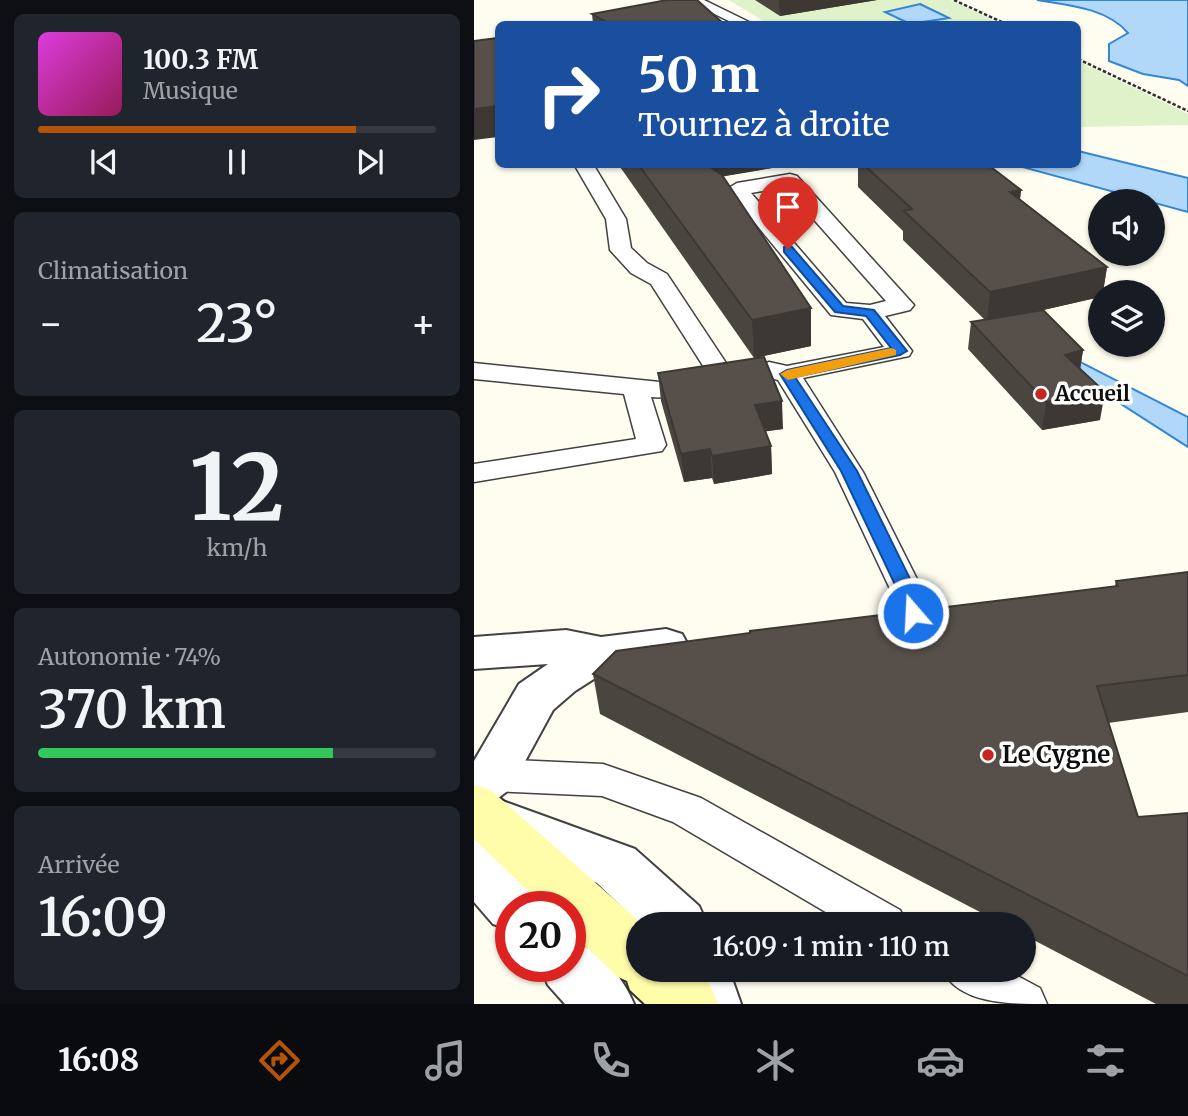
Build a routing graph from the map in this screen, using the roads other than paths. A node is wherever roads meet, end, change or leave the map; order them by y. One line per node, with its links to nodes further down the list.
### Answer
1 (693, 0): 2 (lane)
2 (739, 21)
3 (585, 168): 7 (lane)
4 (870, 312): 4 (lane); 6 (lane)
5 (474, 371): 7 (lane)
6 (787, 374): 7 (lane); 10 (lane)
7 (722, 379)
8 (637, 395): 9 (lane)
9 (474, 473)
10 (913, 614)
11 (710, 639): 13 (street)
12 (474, 653): 13 (street)
13 (601, 653): 14 (street)
14 (482, 796): 15 (street); 16 (street); 17 (lane); 18 (main road)
15 (499, 891)
16 (666, 912)
17 (864, 912)
18 (626, 946)
19 (584, 982): 23 (street)
20 (664, 982): 24 (main road)
21 (704, 982): 25 (street)
22 (985, 982): 26 (lane)
23 (604, 1004)
24 (688, 1004)
25 (711, 1004)
26 (1024, 1004)

